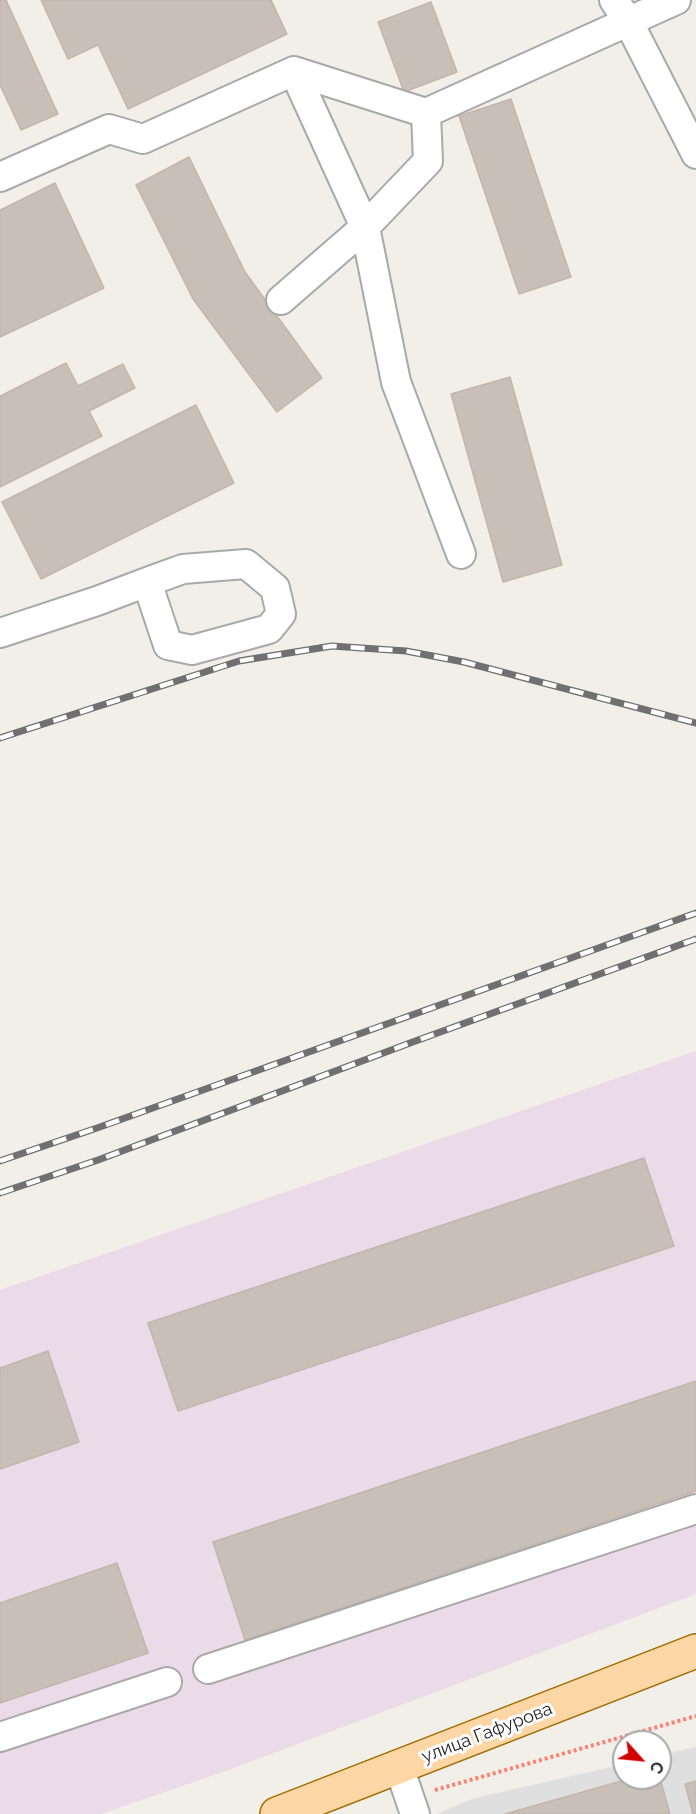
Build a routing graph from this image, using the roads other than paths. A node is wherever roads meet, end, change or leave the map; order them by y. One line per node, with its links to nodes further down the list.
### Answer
1 (676, 0): 2 (lane)
2 (621, 10): 4 (lane); 5 (lane)
3 (294, 71): 4 (lane); 6 (lane); 7 (lane)
4 (426, 113): 7 (lane)
5 (696, 154)
6 (0, 177)
7 (365, 227): 8 (lane); 9 (lane)
8 (282, 300)
9 (461, 554)
10 (147, 582): 11 (lane)
11 (0, 633)
12 (696, 1509): 14 (lane)
13 (696, 1651): 17 (main road, улица Гафурова)
14 (208, 1670)
15 (167, 1682): 16 (lane)
16 (0, 1737)
17 (408, 1793): 18 (main road, улица Гафурова)
18 (277, 1814)

